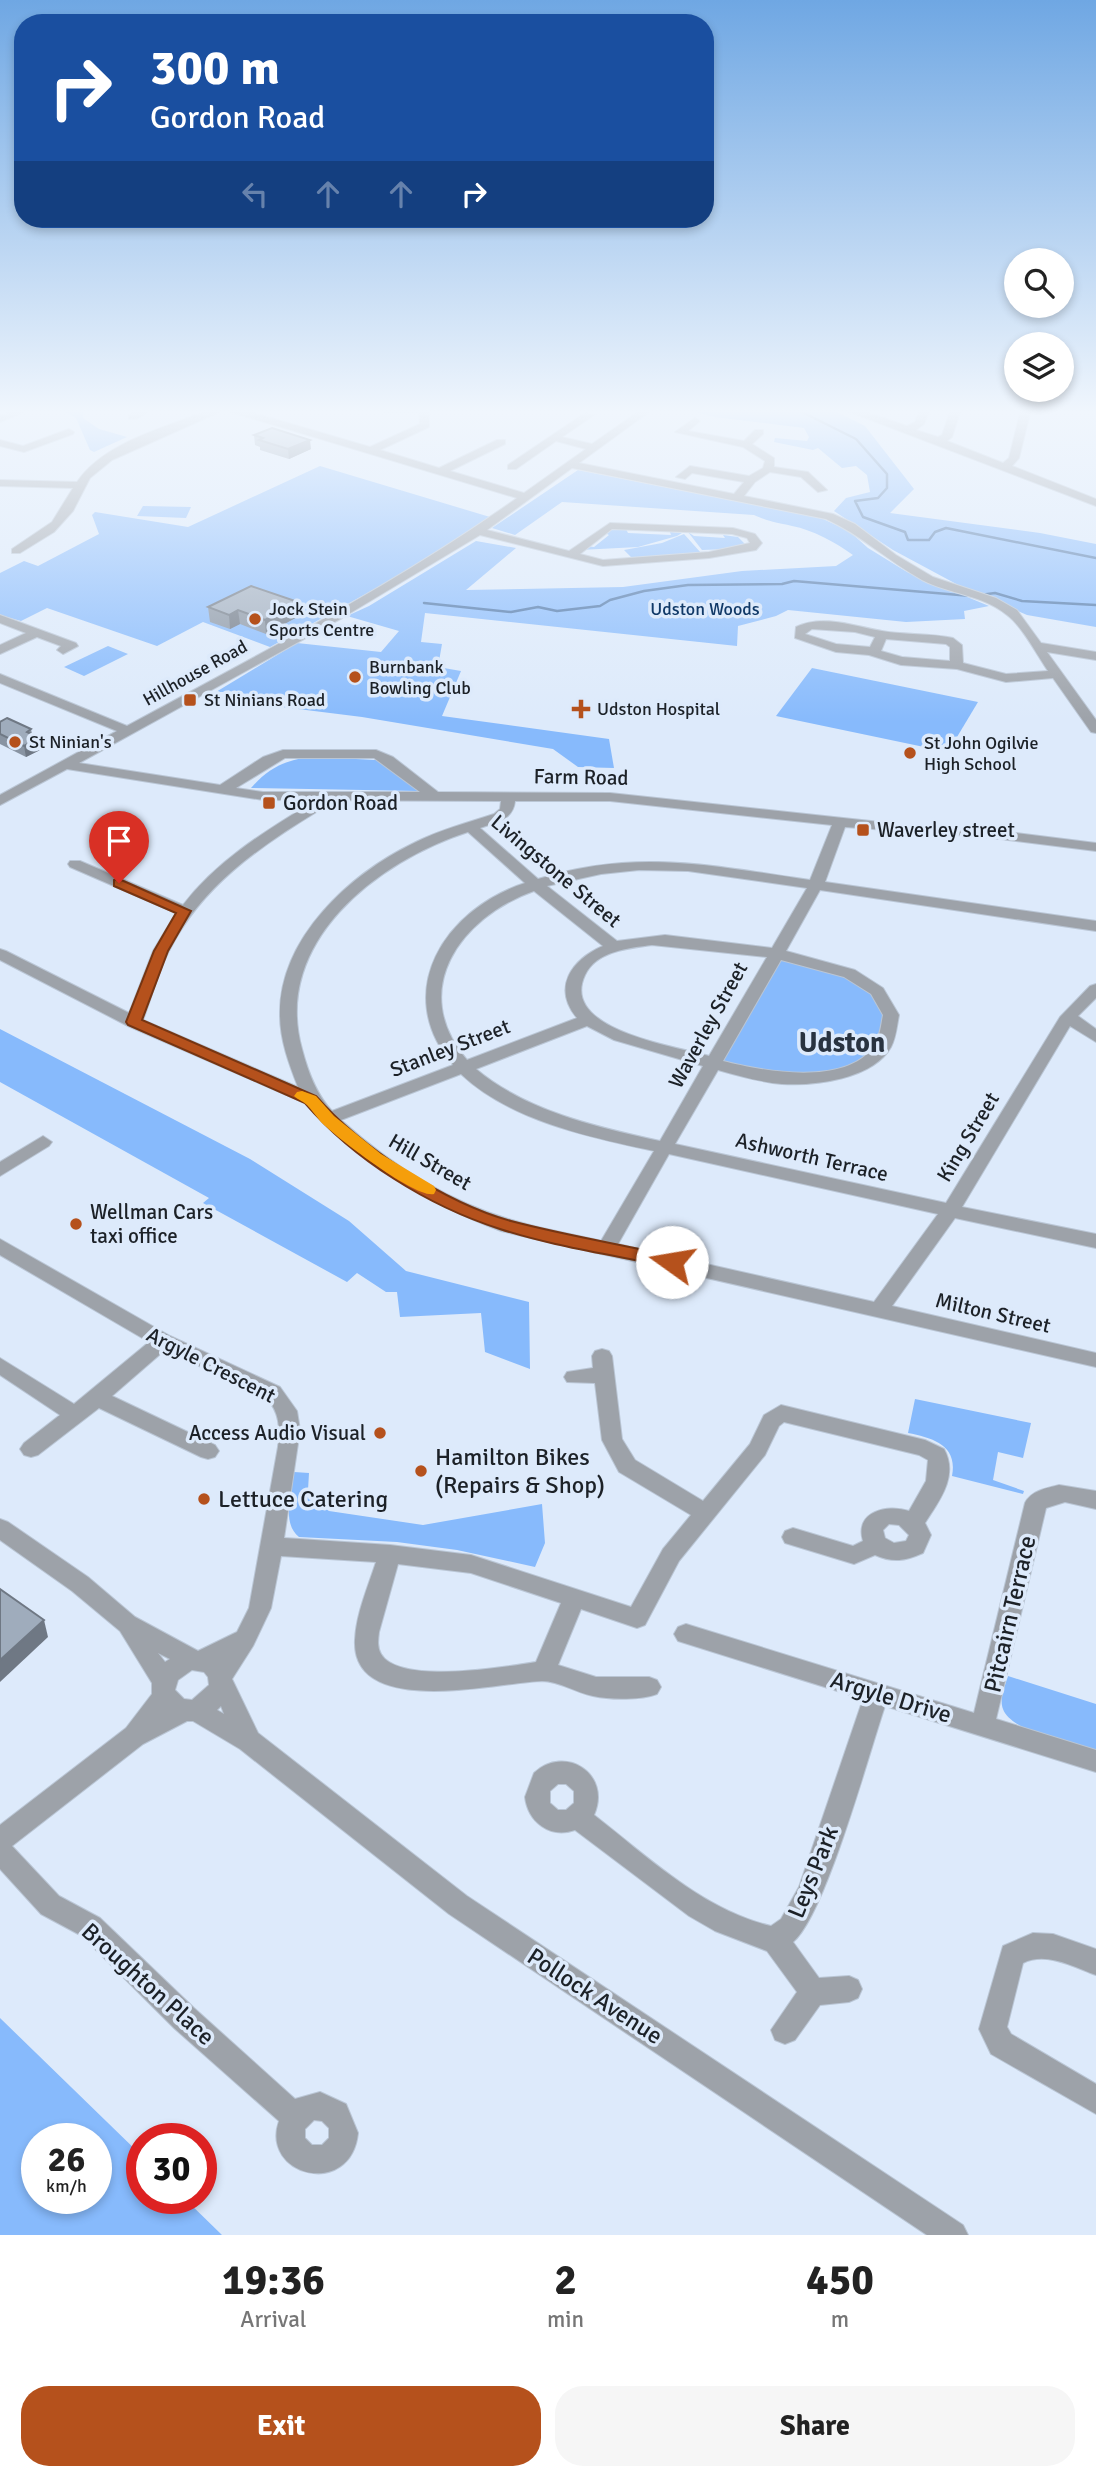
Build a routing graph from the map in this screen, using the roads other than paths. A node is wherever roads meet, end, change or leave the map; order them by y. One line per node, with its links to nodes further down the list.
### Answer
1 (64, 513): 5 (street)
2 (504, 513): 4 (street, Hillhouse Road)
3 (815, 513): 10 (street)
4 (478, 531): 6 (street); 19 (street, Hillhouse Road)
5 (16, 551)
6 (572, 555): 6 (street)
7 (0, 619): 8 (street)
8 (37, 633): 11 (street); 12 (street)
9 (882, 635): 13 (street); 13 (street); 15 (street)
10 (1035, 646): 14 (street); 16 (street)
11 (0, 650)
12 (62, 650)
13 (872, 652): 15 (street)
14 (1096, 656)
15 (957, 665): 16 (street)
16 (1054, 674): 18 (street)
17 (0, 678): 19 (street)
18 (1096, 729)
19 (128, 731): 20 (street, Hillhouse Road)
20 (65, 765): 21 (street, Farm Road); 24 (street, Hillhouse Road)
21 (221, 790): 22 (street, Farm Road); 22 (street)
22 (434, 796): 23 (street, Farm Road)
23 (509, 797): 26 (street, Farm Road); 27 (street)
24 (0, 801)
25 (313, 807): 32 (street)
26 (839, 822): 28 (street, Farm Road); 31 (street, Waverley Street)
27 (471, 827): 30 (street, Livingstone Street); 44 (street)
28 (1096, 847)
29 (75, 864): 32 (street)
30 (536, 885): 31 (street, Ashworth Terrace); 34 (street, Livingstone Street); 43 (street, Ashworth Terrace)
31 (816, 885): 33 (street, Ashworth Terrace); 35 (street, Waverley Street)
32 (184, 911): 40 (street)
33 (1096, 926)
34 (614, 947): 35 (street); 39 (street)
35 (774, 953): 42 (street, Waverley Street); 42 (street)
36 (0, 954): 40 (street, Hill Street)
37 (1096, 989): 38 (street, King Street)
38 (1068, 1017): 41 (street); 51 (street, King Street)
39 (588, 1020): 42 (street); 43 (street, Stanley Street)
40 (134, 1022): 44 (street, Hill Street)
41 (1096, 1037)
42 (714, 1062): 47 (street, Waverley Street)
43 (463, 1067): 45 (street, Stanley Street); 47 (street, Ashworth Terrace)
44 (311, 1099): 45 (street, Hill Street)
45 (328, 1119): 54 (street, Hill Street)
46 (43, 1142): 49 (street)
47 (665, 1147): 51 (street, Ashworth Terrace); 54 (street, Waverley Street)
48 (0, 1150): 49 (street)
49 (18, 1159): 50 (street)
50 (0, 1170)
51 (950, 1211): 52 (street, Ashworth Terrace); 55 (street, King Street)
52 (1096, 1241)
53 (0, 1246): 56 (street, Argyle Crescent)
54 (607, 1247): 55 (street, Hill Street)
55 (880, 1309): 57 (street, Milton Street)
56 (163, 1341): 60 (street); 68 (street, Argyle Crescent)
57 (1096, 1360)
58 (0, 1365): 61 (street)
59 (574, 1377): 65 (street)
60 (97, 1398): 61 (street); 63 (street)
61 (75, 1415): 62 (street)
62 (31, 1449)
63 (208, 1451)
64 (1096, 1500): 81 (street, Pitcairn Terrace)
65 (707, 1514): 67 (street); 70 (street)
66 (0, 1528): 71 (street)
67 (793, 1537)
68 (271, 1546): 69 (street); 73 (street, Argyle Crescent)
69 (390, 1554): 70 (street); 75 (street)
70 (575, 1596): 75 (street)
71 (127, 1624): 74 (street); 78 (street)
72 (686, 1633): 79 (street, Argyle Drive)
73 (245, 1639): 74 (street); 76 (street, Argyle Crescent)
74 (198, 1660): 76 (street); 78 (street)
75 (544, 1671): 77 (street)
76 (221, 1680): 80 (street); 83 (street, Pollock Avenue)
77 (649, 1687)
78 (164, 1689): 80 (street); 82 (street)
79 (877, 1693): 81 (street, Argyle Drive); 88 (street, Leys Park)
80 (191, 1710): 82 (street); 83 (street, Pollock Avenue)
81 (983, 1725): 84 (street, Argyle Drive)
82 (134, 1736): 86 (street)
83 (249, 1741): 95 (street, Pollock Avenue)
84 (1096, 1761)
85 (577, 1817): 88 (street, Leys Park)
86 (0, 1840)
87 (0, 1851): 94 (street, Broughton Place)
88 (775, 1940): 91 (street)
89 (1096, 1962): 93 (street)
90 (849, 1989): 91 (street)
91 (813, 1992): 92 (street)
92 (785, 2030)
93 (1096, 2100)
94 (296, 2118)
95 (953, 2235)

